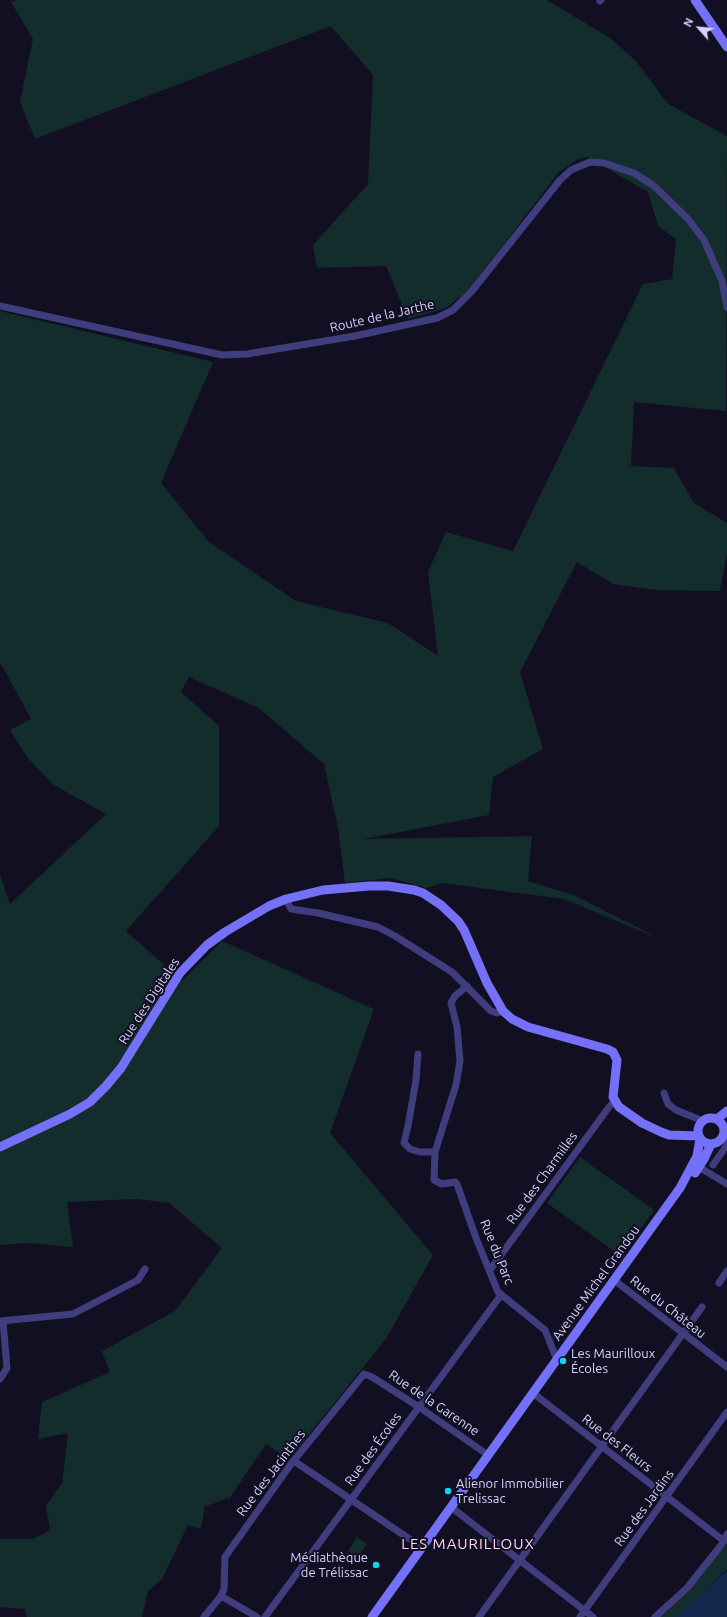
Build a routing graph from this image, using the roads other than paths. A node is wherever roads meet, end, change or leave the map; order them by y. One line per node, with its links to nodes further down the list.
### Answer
1 (695, 0): 2 (street)
2 (727, 47)
3 (0, 306): 4 (street, Route de la Jarthe)
4 (727, 307)
5 (286, 899): 6 (street); 7 (street, Rue des Digitales); 16 (street, Rue des Digitales)
6 (467, 986): 7 (street); 18 (street)
7 (503, 1011): 10 (street, Rue des Digitales)
8 (418, 1054): 18 (street)
9 (664, 1092): 13 (street)
10 (614, 1102): 13 (street); 26 (street, Rue des Charmilles)
11 (727, 1111): 12 (street)
12 (723, 1121): 13 (street); 14 (street)
13 (700, 1131): 15 (street); 17 (street, Avenue Michel Grandou)
14 (726, 1141): 15 (street); 20 (street)
15 (711, 1144): 19 (street, Avenue Michel Grandou)
16 (0, 1147)
17 (699, 1149): 21 (street); 24 (street, Avenue Michel Grandou)
18 (435, 1152): 26 (street, Rue du Parc)
19 (704, 1159): 21 (street, Avenue Michel Grandou); 22 (street)
20 (713, 1165)
21 (699, 1167): 22 (street); 24 (street, Avenue Michel Grandou)
22 (710, 1174): 23 (street)
23 (727, 1184)
24 (680, 1188): 28 (street, Avenue Michel Grandou)
25 (146, 1269): 32 (street)
26 (490, 1270): 30 (street, Rue du Parc)
27 (727, 1271): 29 (street)
28 (614, 1280): 33 (street, Rue du Château); 34 (street, Avenue Michel Grandou)
29 (719, 1283)
30 (501, 1294): 34 (street, Rue du Parc); 39 (street, Rue des Écoles)
31 (702, 1307): 33 (street)
32 (2, 1321): 37 (street)
33 (683, 1334): 35 (street, Rue du Château); 41 (street)
34 (557, 1360): 38 (street, Avenue Michel Grandou)
35 (727, 1367)
36 (364, 1374): 39 (street, Rue de la Garenne); 43 (street, Rue des Jacinthes)
37 (0, 1379)
38 (533, 1394): 41 (street, Rue des Fleurs); 42 (street, Avenue Michel Grandou)
39 (419, 1406): 42 (street, Rue de la Garenne); 45 (street, Rue des Écoles)
40 (727, 1412): 44 (street, Rue des Jardins)
41 (602, 1447): 44 (street, Rue des Fleurs); 50 (street)
42 (488, 1455): 46 (street, Avenue Michel Grandou)
43 (294, 1461): 45 (street); 51 (street, Rue des Jacinthes)
44 (666, 1497): 48 (street, Rue des Fleurs); 52 (street, Rue des Jardins)
45 (351, 1500): 49 (street); 55 (street, Rue des Écoles)
46 (451, 1508): 49 (street, Avenue Michel Grandou); 50 (street)
47 (727, 1534): 48 (street)
48 (724, 1541): 60 (street)
49 (423, 1546): 56 (street, Avenue Michel Grandou)
50 (520, 1561): 52 (street); 57 (street)
51 (221, 1596): 53 (street); 54 (street)
52 (585, 1610): 58 (street, Rue des Jardins); 59 (street)
53 (204, 1617)
54 (257, 1617)
55 (265, 1617)
56 (372, 1617)
57 (479, 1617)
58 (580, 1617)
59 (593, 1617)
60 (655, 1617)

